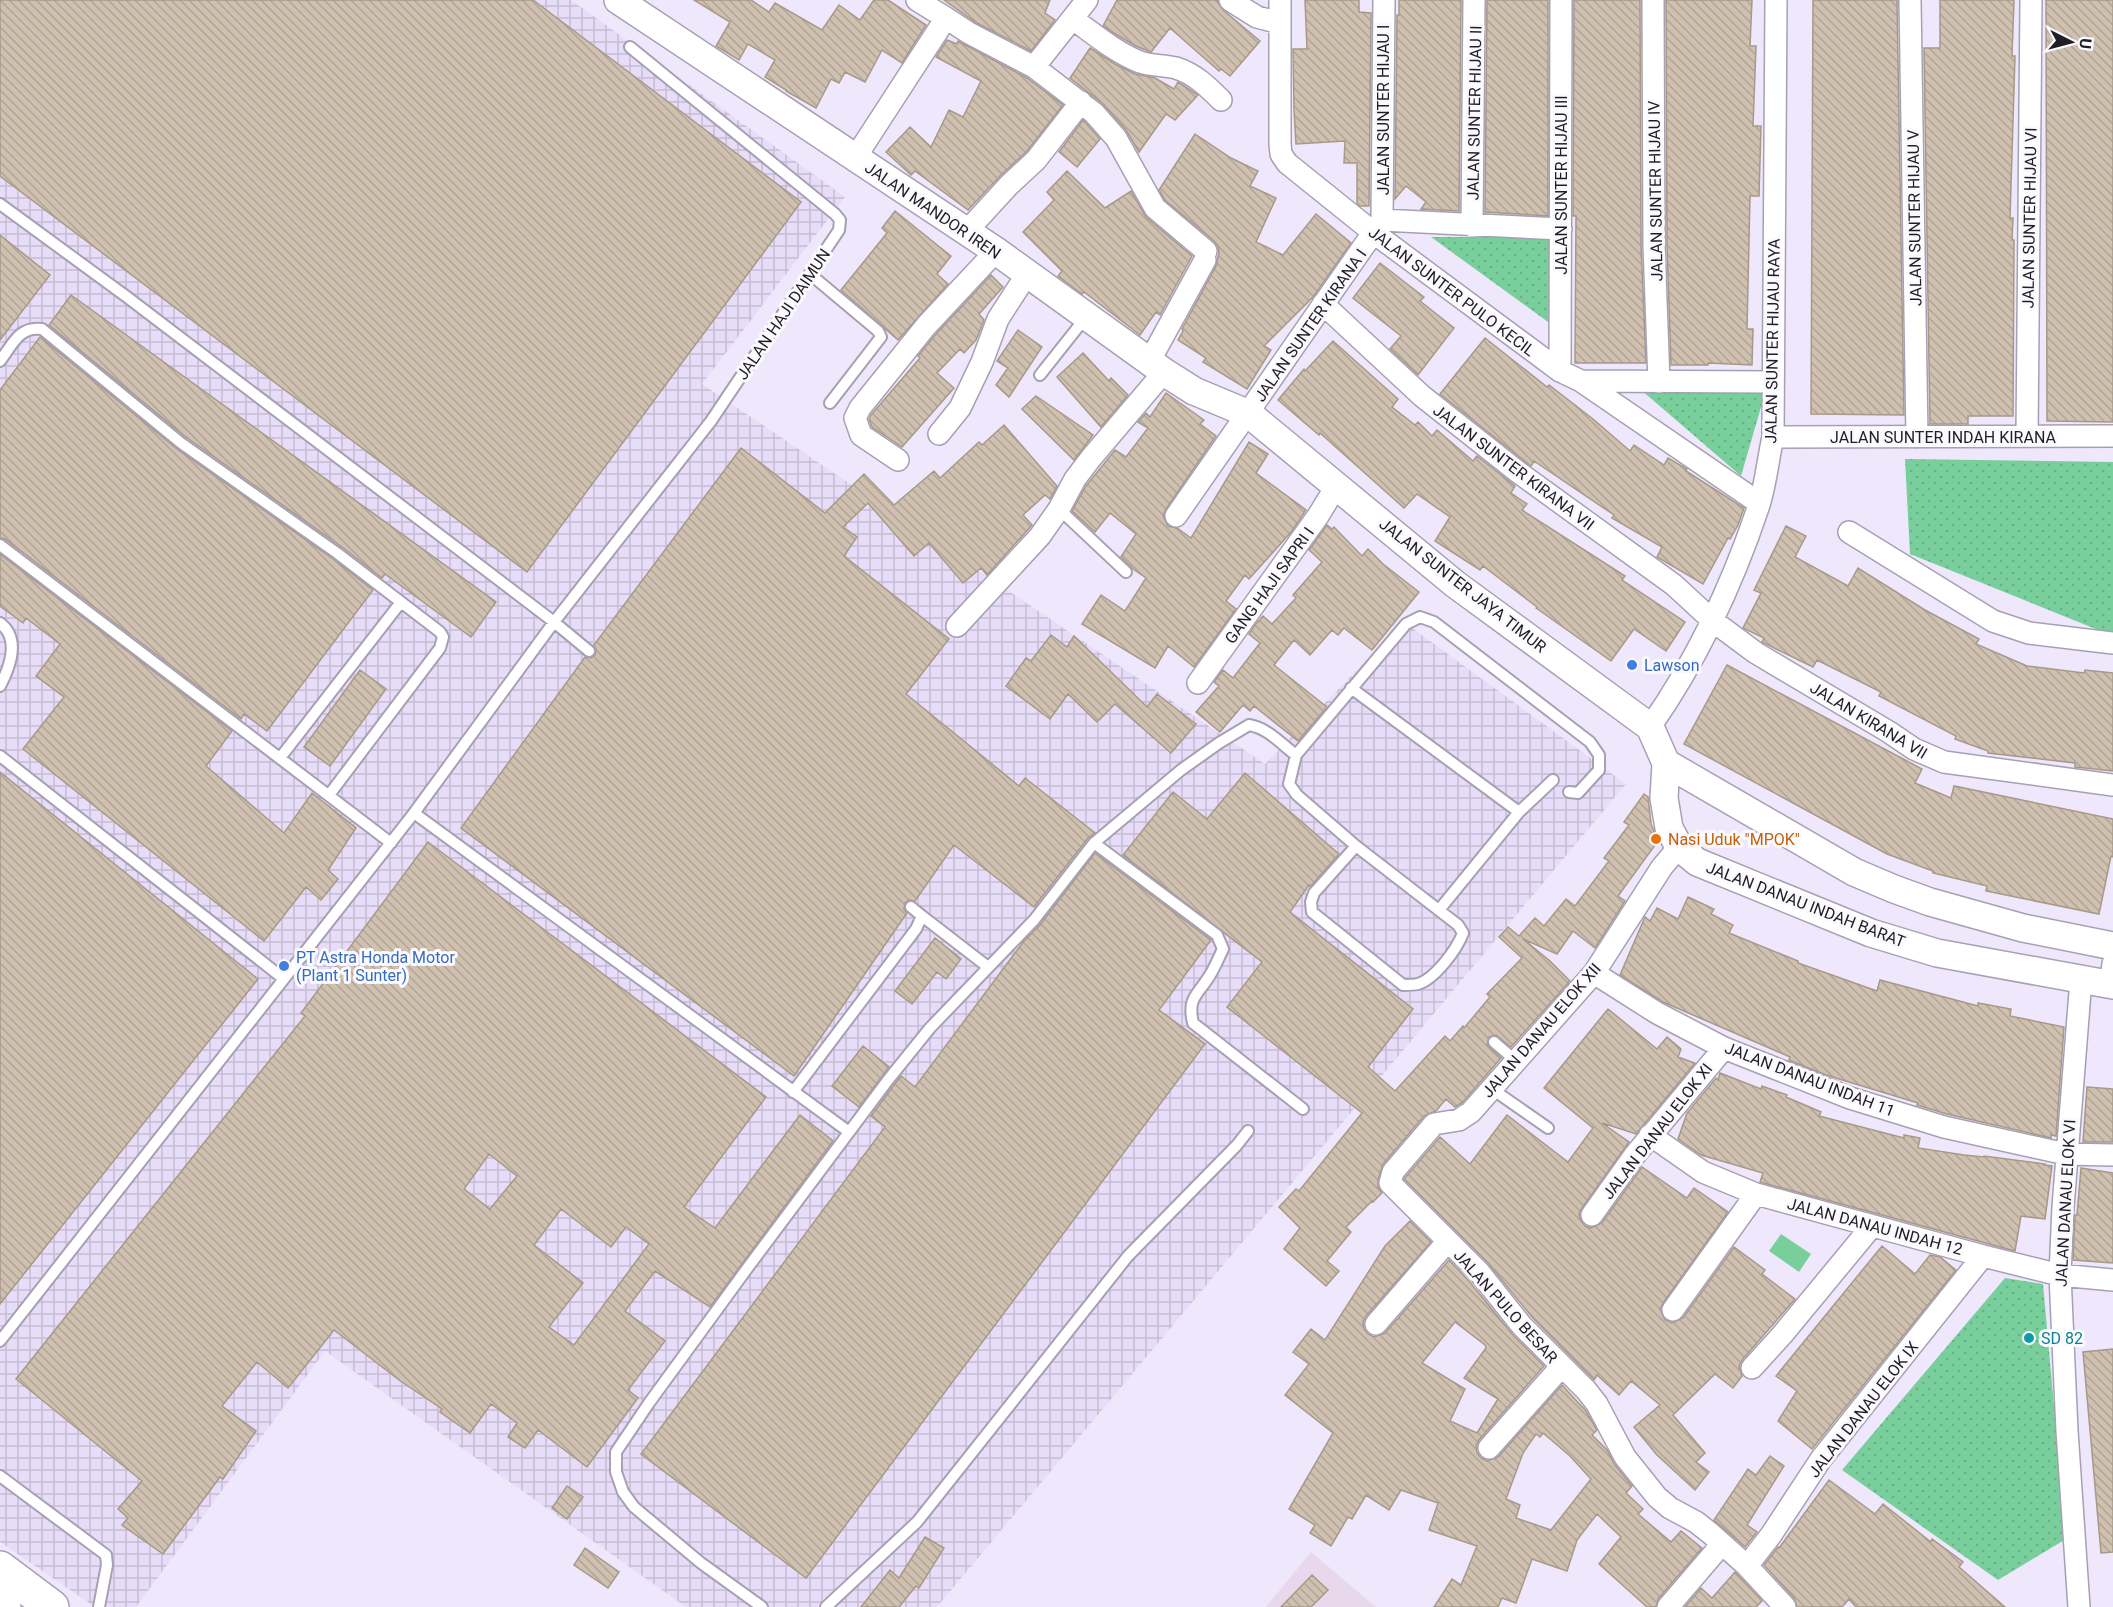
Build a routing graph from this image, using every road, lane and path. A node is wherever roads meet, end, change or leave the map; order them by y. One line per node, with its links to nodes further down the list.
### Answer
1 (618, 0): 20 (street, JALAN MANDOR IREN)
2 (917, 0): 14 (street)
3 (1087, 0): 15 (street)
4 (1230, 0): 13 (street)
5 (1244, 0): 13 (lane)
6 (1384, 0): 23 (street, JALAN SUNTER HIJAU I)
7 (1474, 0): 22 (street, JALAN SUNTER HIJAU II)
8 (1561, 0): 24 (street, JALAN SUNTER HIJAU III)
9 (1653, 0): 36 (street, JALAN SUNTER HIJAU IV)
10 (1776, 0): 37 (street, JALAN SUNTER HIJAU RAYA)
11 (1910, 0): 44 (street, JALAN SUNTER HIJAU V)
12 (2031, 0): 41 (street, JALAN SUNTER HIJAU VI)
13 (1280, 13): 23 (street, JALAN SUNTER PULO KECIL)
14 (946, 18): 17 (street); 20 (street)
15 (1073, 19): 17 (street); 18 (street)
16 (630, 47): 27 (lane, JALAN HAJI DAIMUN)
17 (1034, 67): 19 (street)
18 (1221, 100)
19 (1081, 102): 25 (street); 32 (street)
20 (855, 158): 25 (street, JALAN MANDOR IREN)
21 (0, 204): 55 (lane)
22 (1473, 226): 23 (street); 24 (street)
23 (1378, 227): 29 (street, JALAN SUNTER KIRANA I); 33 (street, JALAN SUNTER PULO KECIL)
24 (1561, 229): 33 (street, JALAN SUNTER HIJAU III)
25 (966, 232): 26 (street, JALAN MANDOR IREN)
26 (996, 251): 28 (street, JALAN MANDOR IREN); 45 (street)
27 (810, 274): 38 (lane); 55 (lane, JALAN HAJI DAIMUN)
28 (1027, 274): 30 (street, JALAN MANDOR IREN); 40 (street)
29 (1323, 304): 39 (street, JALAN SUNTER KIRANA I); 54 (street, JALAN SUNTER KIRANA VII)
30 (1087, 317): 32 (street, JALAN MANDOR IREN); 34 (lane)
31 (0, 361): 53 (lane)
32 (1156, 367): 39 (street, JALAN MANDOR IREN); 48 (street)
33 (1560, 371): 35 (street, JALAN SUNTER PULO KECIL)
34 (1040, 375)
35 (1581, 381): 36 (street); 47 (street, JALAN SUNTER PULO KECIL)
36 (1659, 382): 37 (street)
37 (1773, 382): 43 (street, JALAN SUNTER HIJAU RAYA)
38 (830, 403)
39 (1249, 414): 46 (street, JALAN SUNTER JAYA TIMUR); 49 (street, JALAN SUNTER KIRANA I)
40 (939, 434)
41 (2026, 436): 42 (street, JALAN SUNTER INDAH KIRANA); 44 (street, JALAN SUNTER INDAH KIRANA)
42 (2113, 436)
43 (1773, 437): 44 (street, JALAN SUNTER INDAH KIRANA); 47 (street, JALAN SUNTER HIJAU RAYA)
44 (1917, 437)
45 (898, 460)
46 (1337, 485): 60 (street, GANG HAJI SAPRI I); 63 (street, JALAN SUNTER JAYA TIMUR)
47 (1759, 503): 54 (street, JALAN SUNTER HIJAU RAYA)
48 (1059, 509): 52 (lane); 57 (street)
49 (1176, 516)
50 (1849, 532): 58 (street)
51 (0, 545): 66 (lane)
52 (1126, 572)
53 (401, 602): 66 (lane); 71 (lane)
54 (1713, 621): 63 (street, JALAN SUNTER HIJAU RAYA); 69 (street, JALAN KIRANA VII)
55 (554, 622): 59 (lane); 73 (lane, JALAN HAJI DAIMUN)
56 (0, 623): 61 (lane)
57 (957, 626)
58 (2113, 643)
59 (589, 651)
60 (1198, 683)
61 (0, 686)
62 (1351, 688): 64 (lane); 70 (lane); 72 (lane)
63 (1650, 727): 67 (street, JALAN SUNTER JAYA TIMUR)
64 (1296, 755): 75 (lane); 76 (lane)
65 (0, 756): 85 (lane)
66 (280, 758): 71 (lane)
67 (1666, 763): 77 (street, JALAN DANAU INDAH BARAT); 81 (street)
68 (1553, 780): 72 (lane)
69 (2113, 784)
70 (1569, 792)
71 (329, 795): 74 (lane)
72 (1519, 812): 79 (lane)
73 (414, 813): 74 (lane, JALAN HAJI DAIMUN); 91 (lane)
74 (391, 843): 85 (lane, JALAN HAJI DAIMUN)
75 (1094, 843): 82 (lane); 92 (lane)
76 (1356, 846): 79 (lane); 79 (lane)
77 (1679, 847): 83 (street, JALAN DANAU ELOK XII); 86 (street, JALAN DANAU INDAH BARAT)
78 (911, 908): 80 (lane)
79 (1439, 910)
80 (922, 916): 82 (lane); 91 (lane)
81 (2113, 946)
82 (988, 967): 96 (lane)
83 (1594, 974): 88 (street, JALAN DANAU INDAH 11); 89 (street, JALAN DANAU ELOK XII)
84 (2112, 978): 86 (street, JALAN DANAU INDAH BARAT)
85 (284, 979): 109 (lane, JALAN HAJI DAIMUN)
86 (2081, 979): 98 (street, JALAN DANAU ELOK VI)
87 (1494, 1042): 89 (lane)
88 (1724, 1048): 97 (street, JALAN DANAU ELOK XI); 98 (street, JALAN DANAU INDAH 11)
89 (1516, 1061): 90 (street, JALAN DANAU ELOK XII)
90 (1492, 1089): 93 (street, JALAN DANAU ELOK XII); 94 (lane)
91 (793, 1092): 96 (lane)
92 (1303, 1109)
93 (1460, 1120): 103 (street, JALAN PULO BESAR)
94 (1548, 1128)
95 (1248, 1131): 122 (lane)
96 (849, 1132): 121 (lane)
97 (1650, 1136): 100 (street, JALAN DANAU INDAH 12); 101 (street, JALAN DANAU ELOK XI)
98 (2066, 1154): 99 (street, JALAN DANAU INDAH 11); 105 (street, JALAN DANAU ELOK VI)
99 (2113, 1155)
100 (1756, 1194): 102 (street, JALAN DANAU INDAH 12); 107 (street)
101 (1592, 1215)
102 (1872, 1226): 104 (street, JALAN DANAU INDAH 12); 111 (street)
103 (1447, 1242): 108 (street); 110 (street, JALAN PULO BESAR)
104 (1983, 1256): 105 (street, JALAN DANAU INDAH 12); 115 (street, JALAN DANAU ELOK IX)
105 (2060, 1275): 106 (street, JALAN DANAU INDAH 12); 125 (street, JALAN DANAU ELOK VI)
106 (2113, 1280)
107 (1673, 1310)
108 (1376, 1324)
109 (0, 1341)
110 (1561, 1367): 112 (street); 114 (street, JALAN PULO BESAR)
111 (1752, 1368)
112 (1489, 1448)
113 (0, 1476): 120 (lane)
114 (1722, 1544): 115 (street, JALAN PULO BESAR); 123 (street)
115 (1747, 1566): 124 (street, JALAN PULO BESAR)
116 (0, 1568): 119 (highway)
117 (0, 1604): 118 (highway)
118 (4, 1607)
119 (52, 1607)
120 (99, 1607)
121 (762, 1607)
122 (826, 1607)
123 (1668, 1607)
124 (1785, 1607)
125 (2079, 1607)

